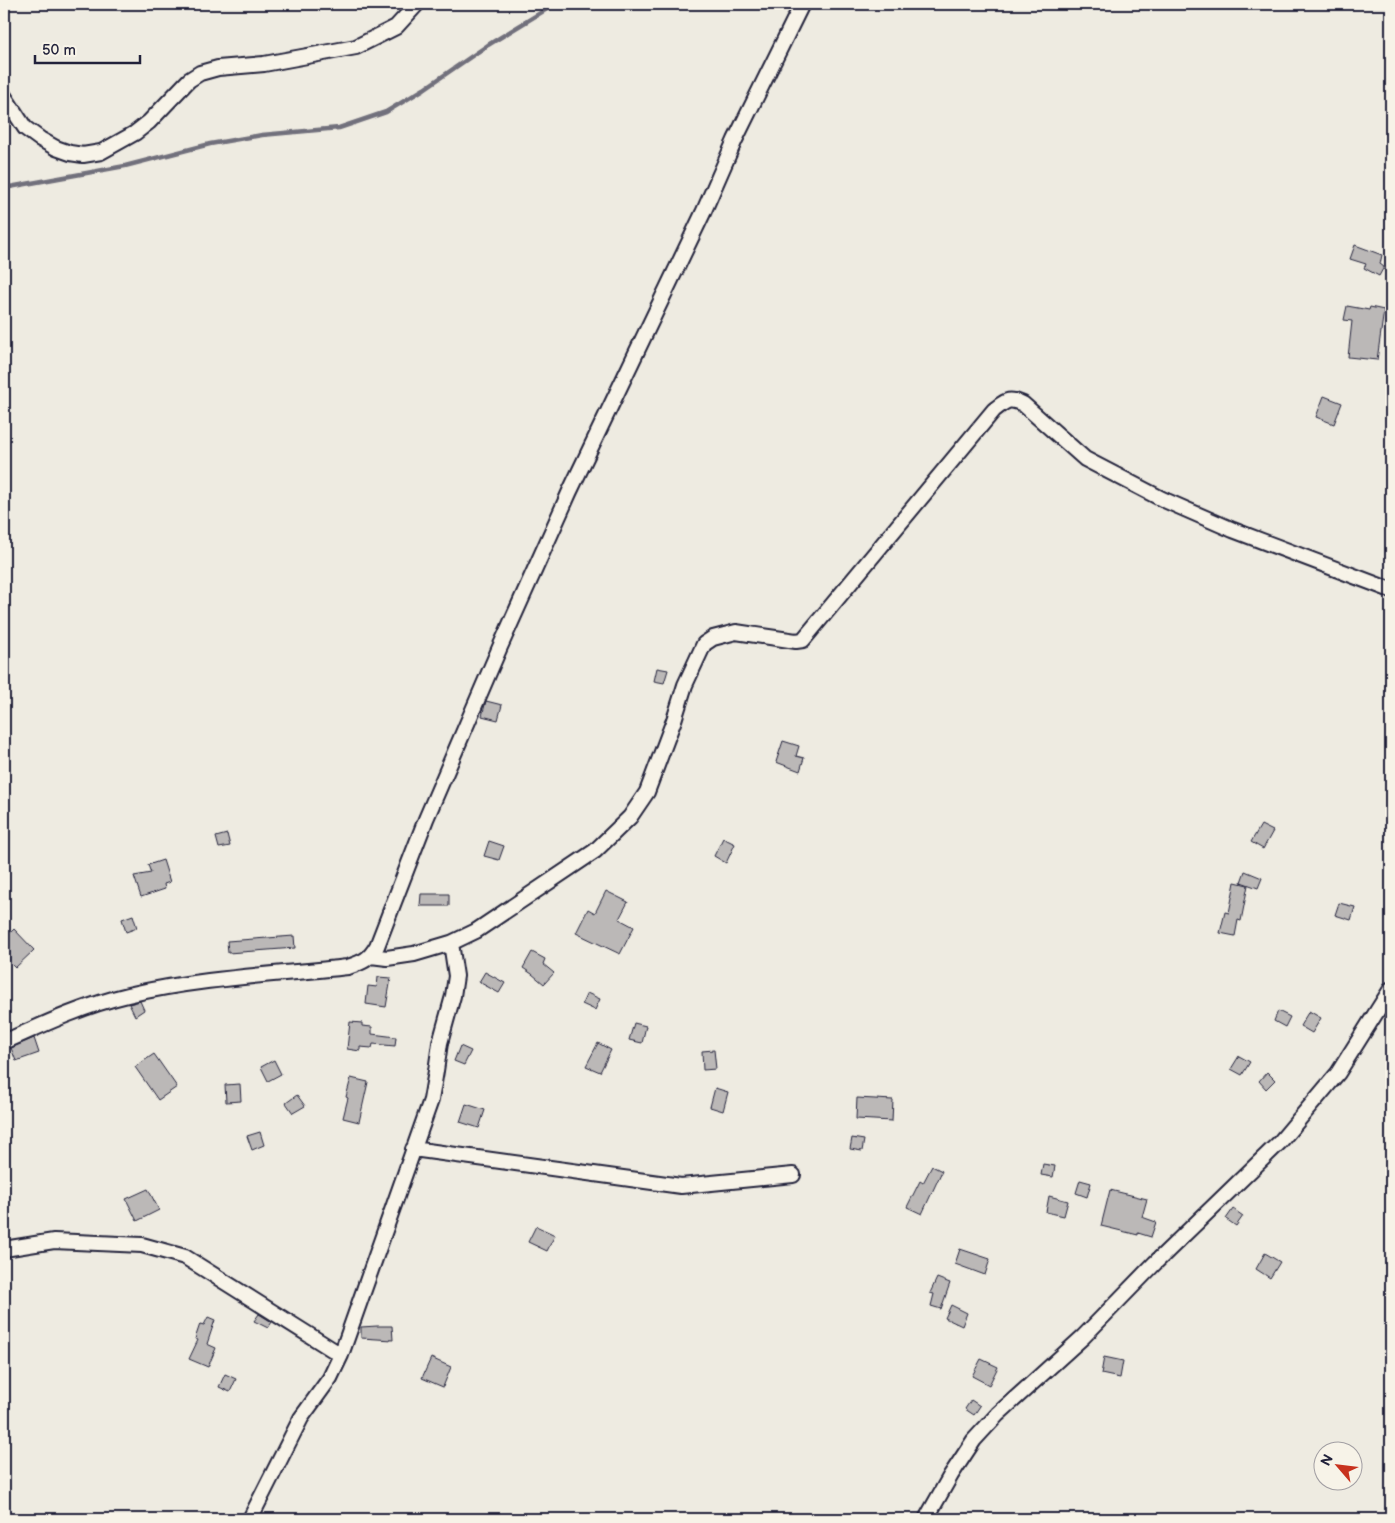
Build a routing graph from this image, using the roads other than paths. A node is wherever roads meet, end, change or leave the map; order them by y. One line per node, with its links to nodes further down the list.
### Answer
1 (417, 4): 3 (street)
2 (802, 4): 6 (street)
3 (4, 96)
4 (1391, 590): 5 (street)
5 (451, 944): 6 (street); 9 (street)
6 (371, 956): 8 (street)
7 (1391, 988): 14 (street)
8 (4, 1042)
9 (413, 1149): 10 (street); 12 (street)
10 (793, 1175)
11 (4, 1249): 12 (street)
12 (341, 1356): 13 (street)
13 (250, 1519)
14 (926, 1519)

